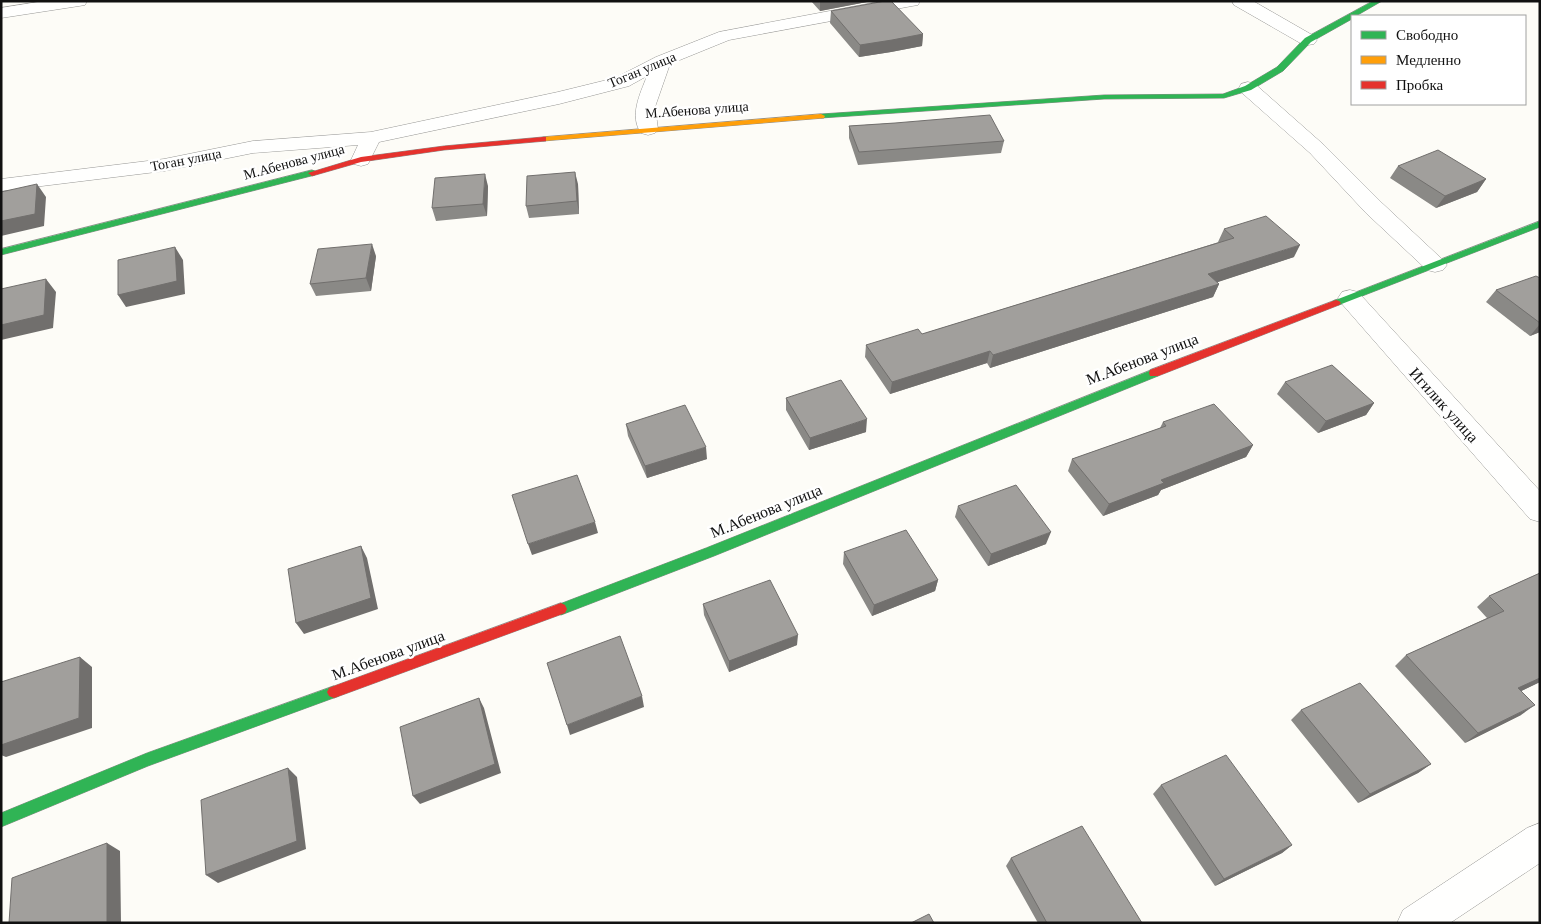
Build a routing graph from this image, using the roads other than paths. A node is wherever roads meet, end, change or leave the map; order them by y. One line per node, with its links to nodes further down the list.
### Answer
1 (80, 1): 5 (street)
2 (912, 1): 9 (street, Тоган улица)
3 (1240, 1): 8 (street)
4 (1379, 1): 6 (street, М.Абенова улица)
5 (1, 13)
6 (1354, 15)
7 (1351, 16): 8 (street, М.Абенова улица)
8 (1308, 40): 10 (street, М.Абенова улица)
9 (662, 61): 11 (street); 12 (street, Тоган улица)
10 (1248, 88): 11 (street, М.Абенова улица); 17 (street)
11 (648, 128): 13 (street, М.Абенова улица)
12 (371, 138): 13 (street); 14 (street, Тоган улица)
13 (361, 160): 16 (street, М.Абенова улица)
14 (1, 185)
15 (1540, 224): 17 (street, М.Абенова улица)
16 (1, 252)
17 (1435, 265): 18 (street, М.Абенова улица)
18 (1350, 298): 19 (street, Игилик улица); 20 (street, М.Абенова улица)
19 (1540, 511)
20 (1, 820)
21 (1540, 841): 22 (street)
22 (1416, 923)

